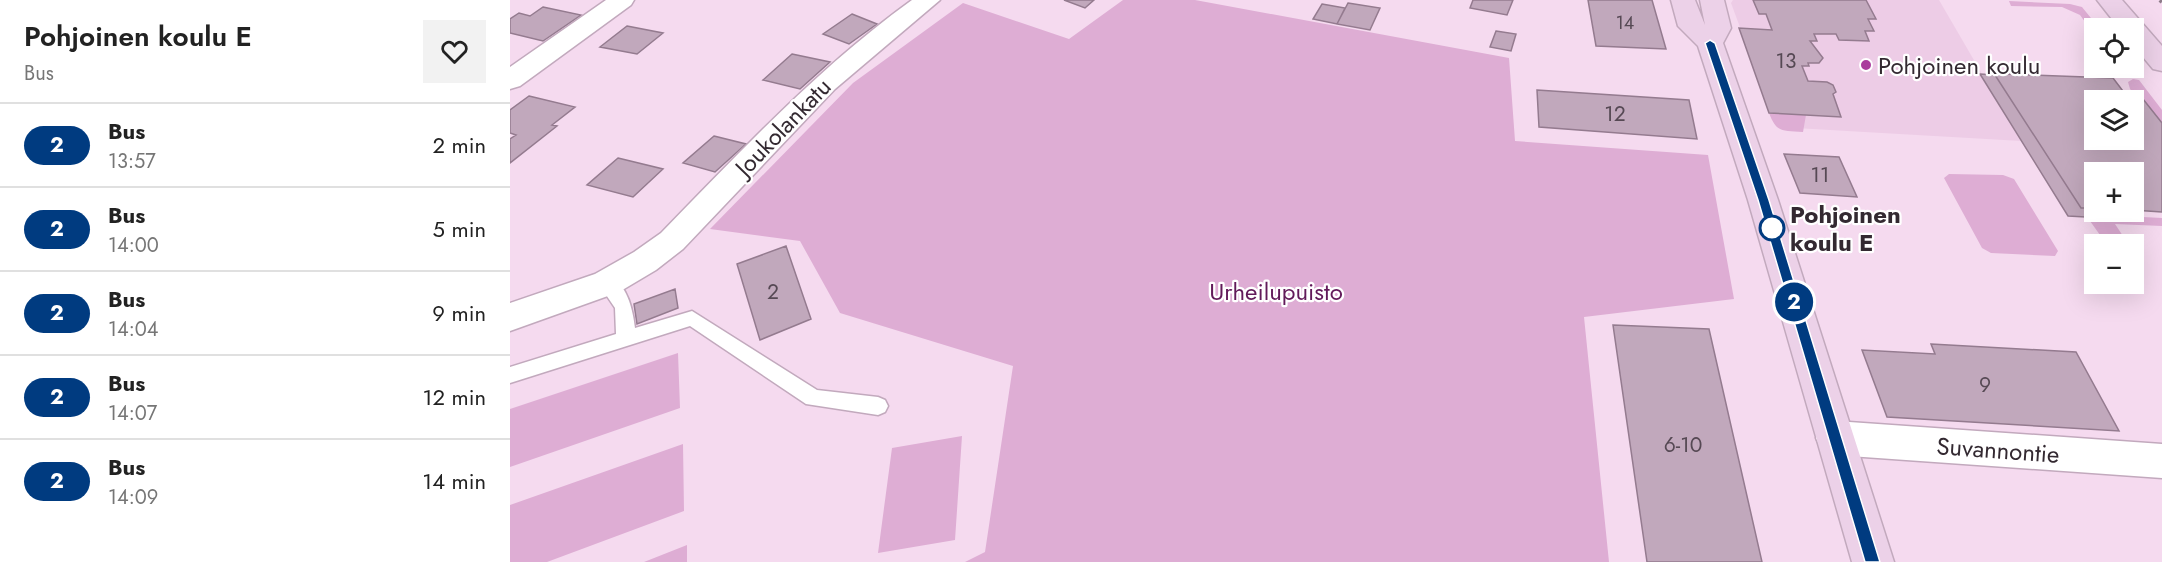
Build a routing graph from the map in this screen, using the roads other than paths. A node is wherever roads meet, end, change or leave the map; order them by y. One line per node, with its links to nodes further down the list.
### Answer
1 (622, 0): 8 (street)
2 (928, 0): 9 (street, Joukolankatu)
3 (1683, 0): 6 (street)
4 (1712, 0): 6 (street)
5 (2109, 0): 7 (street)
6 (1710, 43): 14 (street)
7 (2162, 63)
8 (510, 80)
9 (607, 283): 10 (street, Joukolankatu); 11 (lane)
10 (510, 317)
11 (626, 338): 12 (lane); 13 (lane)
12 (510, 375)
13 (878, 406)
14 (1835, 438): 15 (street, Suvannontie); 16 (street)
15 (2162, 461)
16 (1873, 562)

